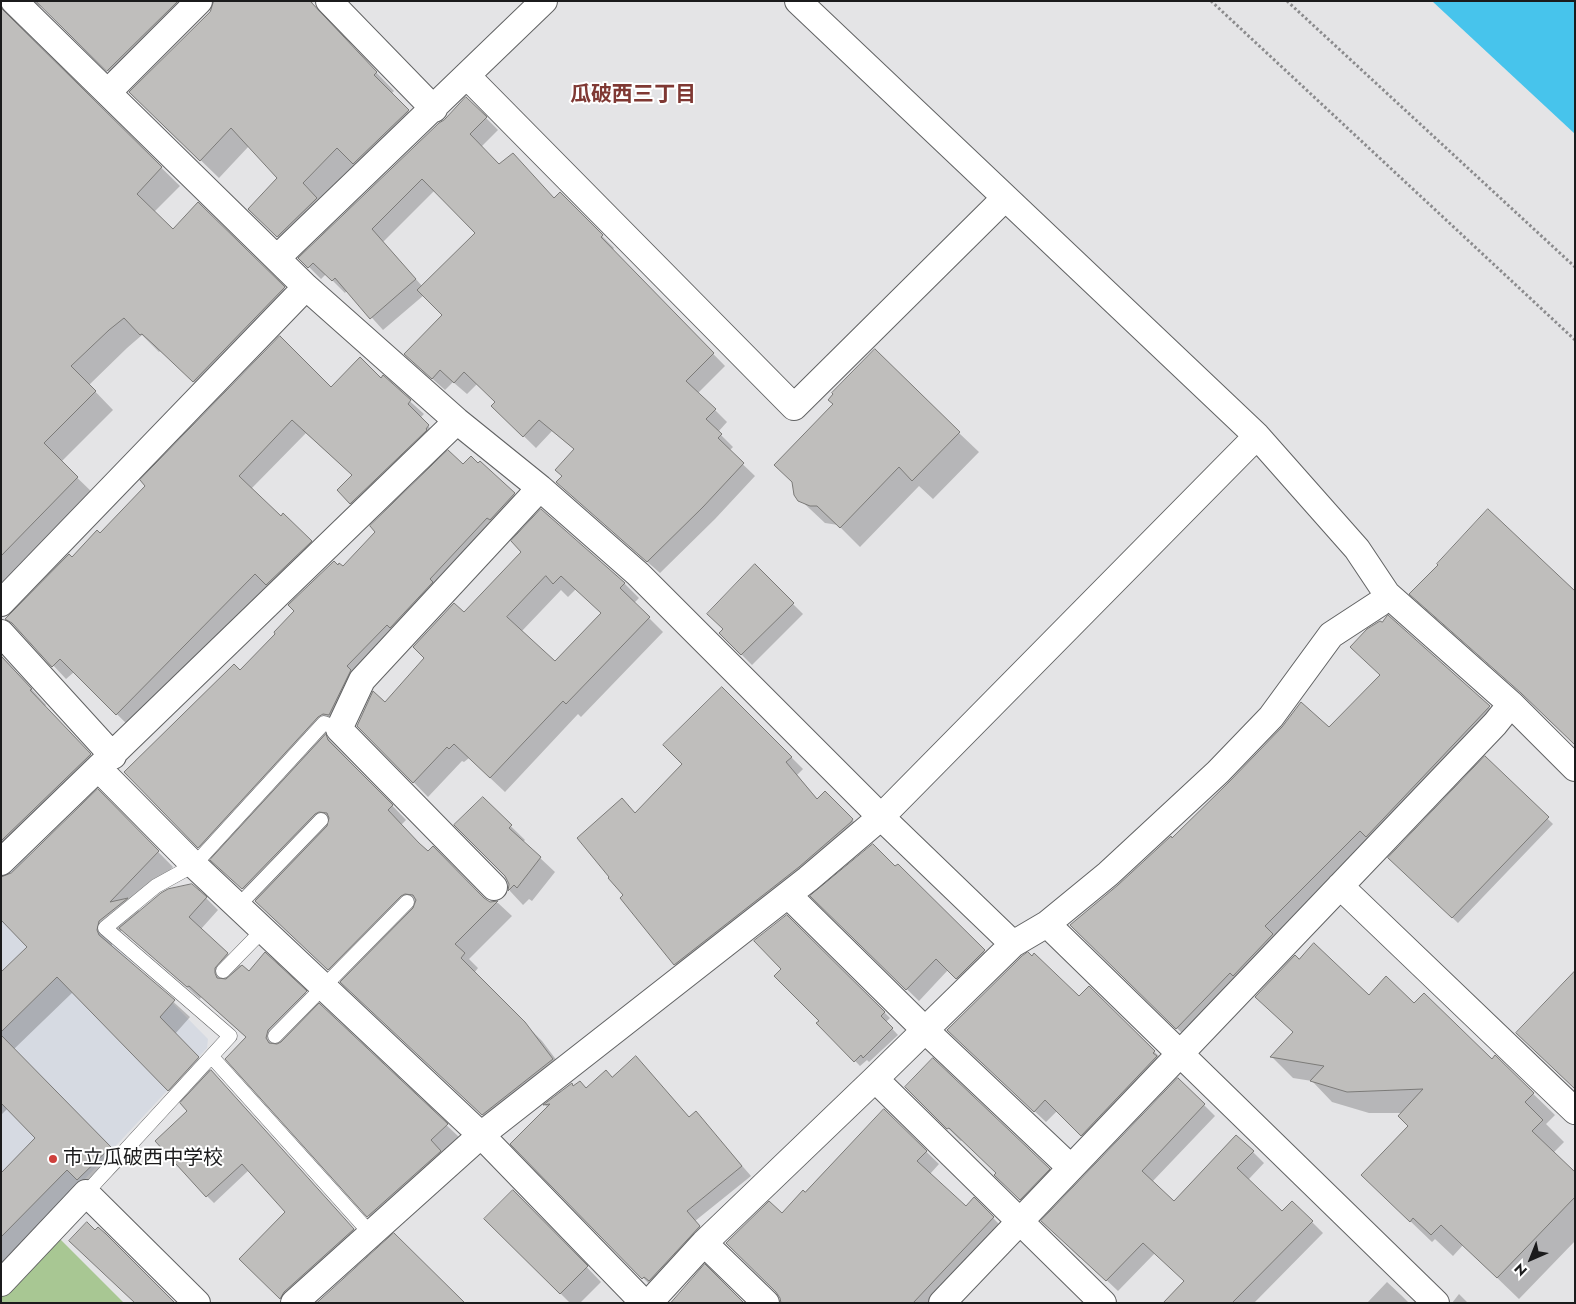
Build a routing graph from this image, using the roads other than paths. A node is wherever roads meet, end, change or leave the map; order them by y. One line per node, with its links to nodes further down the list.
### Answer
1 (14, 1): 7 (street)
2 (199, 1): 7 (street)
3 (329, 1): 8 (street)
4 (544, 1): 6 (street)
5 (798, 1): 9 (street)
6 (467, 76): 8 (street); 9 (street)
7 (108, 92): 10 (street)
8 (434, 109): 10 (street)
9 (1005, 198): 13 (street)
10 (277, 258): 11 (street)
11 (306, 287): 12 (street); 16 (street)
12 (457, 421): 14 (street); 20 (street)
13 (1257, 436): 15 (street); 22 (street)
14 (540, 488): 19 (street); 22 (street)
15 (1387, 594): 18 (street); 31 (street)
16 (1, 603)
17 (1, 633): 20 (street)
18 (1512, 704): 21 (street); 26 (street)
19 (339, 729): 25 (lane); 27 (street)
20 (106, 762): 24 (street); 25 (street)
21 (1575, 768)
22 (881, 817): 28 (street); 33 (street)
23 (321, 820): 30 (lane)
24 (1, 862)
25 (194, 865): 30 (street); 39 (lane)
26 (1340, 886): 38 (street); 41 (street)
27 (494, 887)
28 (788, 895): 36 (street); 42 (street)
29 (406, 902): 35 (lane)
30 (238, 906): 32 (street)
31 (1047, 924): 33 (street); 38 (street)
32 (263, 930): 34 (lane); 35 (street)
33 (1013, 944): 36 (street)
34 (223, 971)
35 (324, 987): 37 (lane); 42 (street)
36 (925, 1030): 40 (street); 43 (street)
37 (275, 1036)
38 (1179, 1055): 43 (street); 56 (street)
39 (212, 1057): 44 (lane); 46 (lane)
40 (875, 1079): 45 (street); 47 (street)
41 (1575, 1111)
42 (481, 1135): 46 (street); 51 (street)
43 (1071, 1168): 45 (street)
44 (86, 1193): 48 (street); 49 (street)
45 (1020, 1222): 54 (street); 55 (street)
46 (372, 1234): 50 (street)
47 (704, 1243): 52 (street); 53 (street)
48 (1, 1283)
49 (197, 1303)
50 (294, 1303)
51 (644, 1303)
52 (649, 1303)
53 (766, 1303)
54 (942, 1303)
55 (1102, 1303)
56 (1436, 1303)

